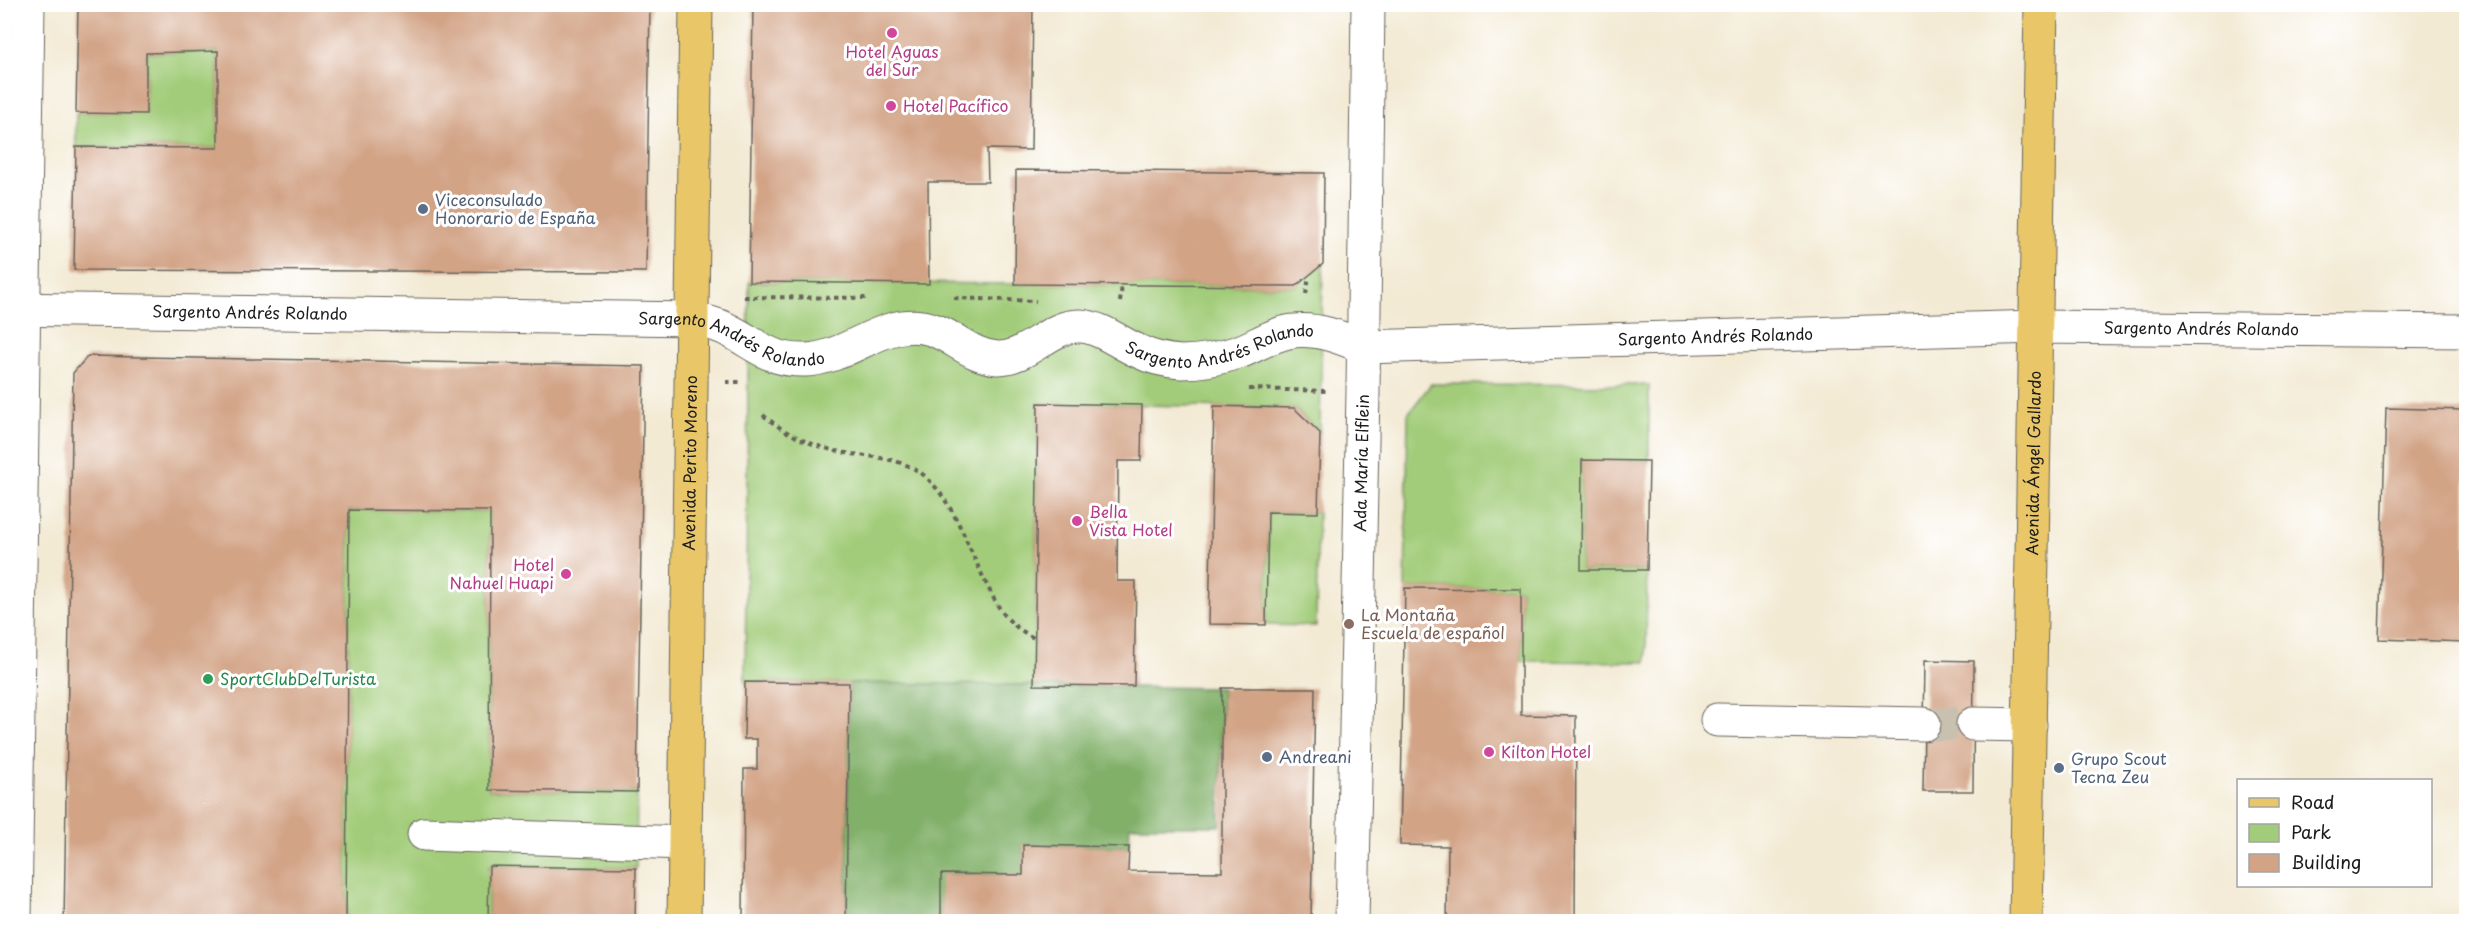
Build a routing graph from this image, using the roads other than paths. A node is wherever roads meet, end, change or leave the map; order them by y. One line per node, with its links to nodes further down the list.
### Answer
1 (28, 4): 5 (street)
2 (696, 4): 6 (main road, Avenida Perito Moreno)
3 (1368, 4): 9 (street, Ada María Elflein)
4 (2042, 4): 7 (main road, Avenida Ángel Gallardo)
5 (14, 310): 6 (street, Sargento Andrés Rolando); 16 (street)
6 (694, 319): 9 (street, Sargento Andrés Rolando); 15 (main road, Avenida Perito Moreno)
7 (2037, 327): 8 (street, Sargento Andrés Rolando); 9 (street, Sargento Andrés Rolando); 13 (main road, Avenida Ángel Gallardo)
8 (2466, 331)
9 (1364, 347): 18 (street, Ada María Elflein)
10 (1717, 720): 11 (street)
11 (1924, 724)
12 (1973, 724): 13 (street)
13 (2030, 725): 19 (main road, Avenida Ángel Gallardo)
14 (424, 834): 15 (street)
15 (685, 843): 17 (main road, Avenida Perito Moreno)
16 (15, 921)
17 (684, 921)
18 (1352, 921)
19 (2026, 921)

